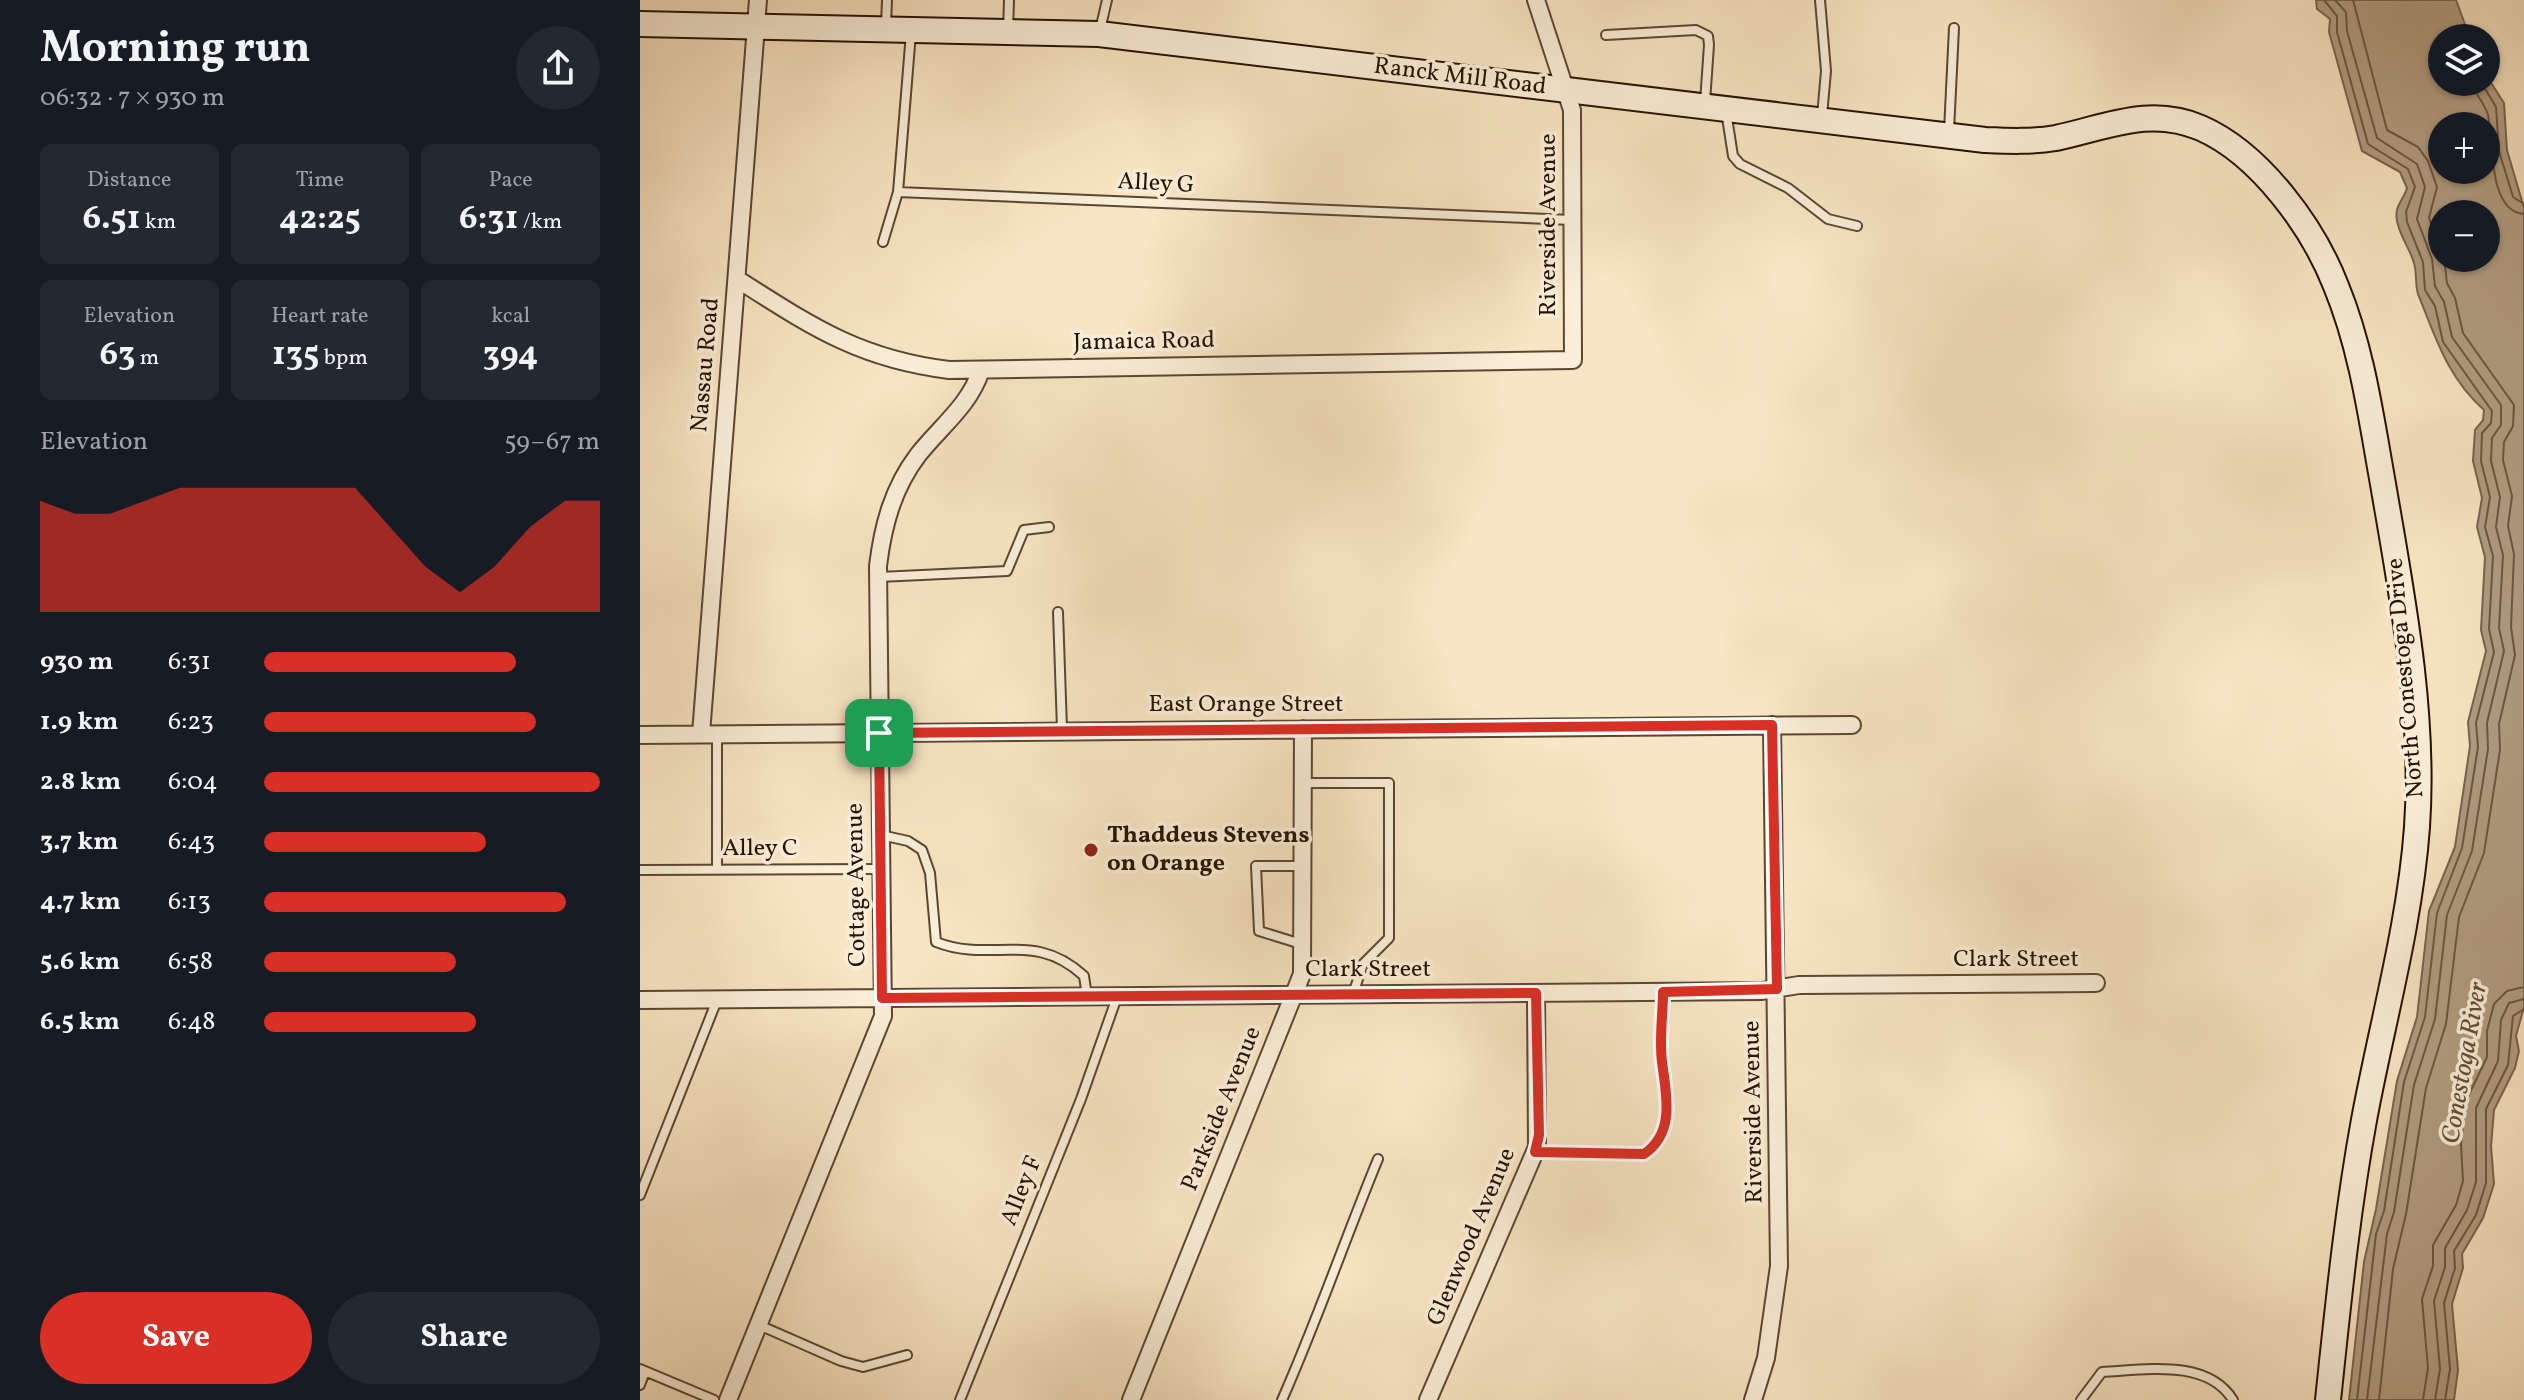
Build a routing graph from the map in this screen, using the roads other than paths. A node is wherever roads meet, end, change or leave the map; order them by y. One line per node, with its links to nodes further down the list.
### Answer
1 (758, 0): 8 (street, Nassau Road)
2 (887, 0): 10 (lane)
3 (1009, 0): 12 (lane)
4 (1107, 0): 13 (lane)
5 (1536, 0): 15 (street, Riverside Avenue)
6 (1820, 0): 17 (lane)
7 (640, 24): 8 (street, Ranck Mill Road)
8 (757, 27): 10 (street, Ranck Mill Road); 24 (street, Nassau Road)
9 (1954, 28): 18 (lane)
10 (886, 30): 11 (street, Ranck Mill Road)
11 (911, 30): 12 (street, Ranck Mill Road); 20 (lane)
12 (1008, 32): 13 (street, Ranck Mill Road)
13 (1099, 34): 15 (street, Ranck Mill Road)
14 (1606, 35): 16 (lane)
15 (1567, 90): 16 (street, Ranck Mill Road); 21 (street, Riverside Avenue)
16 (1715, 108): 17 (street, Ranck Mill Road); 22 (lane)
17 (1821, 121): 18 (street, Ranck Mill Road)
18 (1949, 136): 19 (street, Ranck Mill Road)
19 (2260, 172): 71 (street, North Conestoga Drive)
20 (898, 192): 21 (lane, Alley G); 23 (lane)
21 (1573, 220): 25 (street, Riverside Avenue)
22 (1857, 226)
23 (883, 242)
24 (737, 279): 26 (street, Jamaica Road); 35 (street, Nassau Road)
25 (1573, 360): 26 (street, Jamaica Road)
26 (981, 370): 28 (street, Cottage Avenue)
27 (1049, 527): 28 (lane)
28 (878, 577): 34 (street, Cottage Avenue)
29 (1058, 612): 32 (lane)
30 (1772, 725): 31 (street, East Orange Street); 33 (street, East Orange Street); 45 (street, Riverside Avenue)
31 (1852, 725)
32 (1062, 729): 33 (street, East Orange Street); 34 (street, East Orange Street)
33 (1303, 729): 37 (street, Parkside Avenue)
34 (879, 733): 35 (street, East Orange Street); 38 (street, Cottage Avenue)
35 (709, 734): 36 (street, East Orange Street); 40 (lane)
36 (640, 735)
37 (1302, 783): 39 (street, Parkside Avenue); 49 (lane)
38 (881, 835): 41 (street, Cottage Avenue); 50 (lane)
39 (1302, 866): 43 (street, Parkside Avenue); 43 (lane)
40 (717, 869): 41 (lane, Alley C); 42 (lane, Alley C)
41 (881, 869): 52 (street, Cottage Avenue)
42 (640, 870)
43 (1302, 944): 48 (street, Parkside Avenue)
44 (2096, 983): 45 (street, Clark Street)
45 (1777, 989): 46 (street, Clark Street); 68 (street, Riverside Avenue)
46 (1663, 992): 47 (street, Clark Street); 55 (lane)
47 (1536, 993): 49 (street, Clark Street); 55 (street, Glenwood Avenue)
48 (1294, 995): 49 (street, Clark Street); 51 (street, Clark Street); 65 (street, Parkside Avenue)
49 (1352, 995)
50 (1087, 996): 51 (street, Clark Street); 52 (street, Clark Street)
51 (1117, 996): 64 (lane, Alley F)
52 (882, 998): 54 (street, Clark Street); 58 (street, Cottage Avenue)
53 (640, 1000): 54 (street, Clark Street)
54 (717, 1000): 57 (lane)
55 (1535, 1152): 67 (street, Glenwood Avenue)
56 (1378, 1159): 66 (lane)
57 (640, 1195)
58 (758, 1325): 59 (lane); 63 (street, Cottage Avenue)
59 (907, 1355)
60 (643, 1370): 61 (lane); 62 (lane)
61 (640, 1385)
62 (714, 1400)
63 (728, 1400)
64 (960, 1400)
65 (1131, 1400)
66 (1282, 1400)
67 (1428, 1400)
68 (1753, 1400)
69 (2081, 1400): 70 (lane)
70 (2233, 1400)
71 (2328, 1400)

